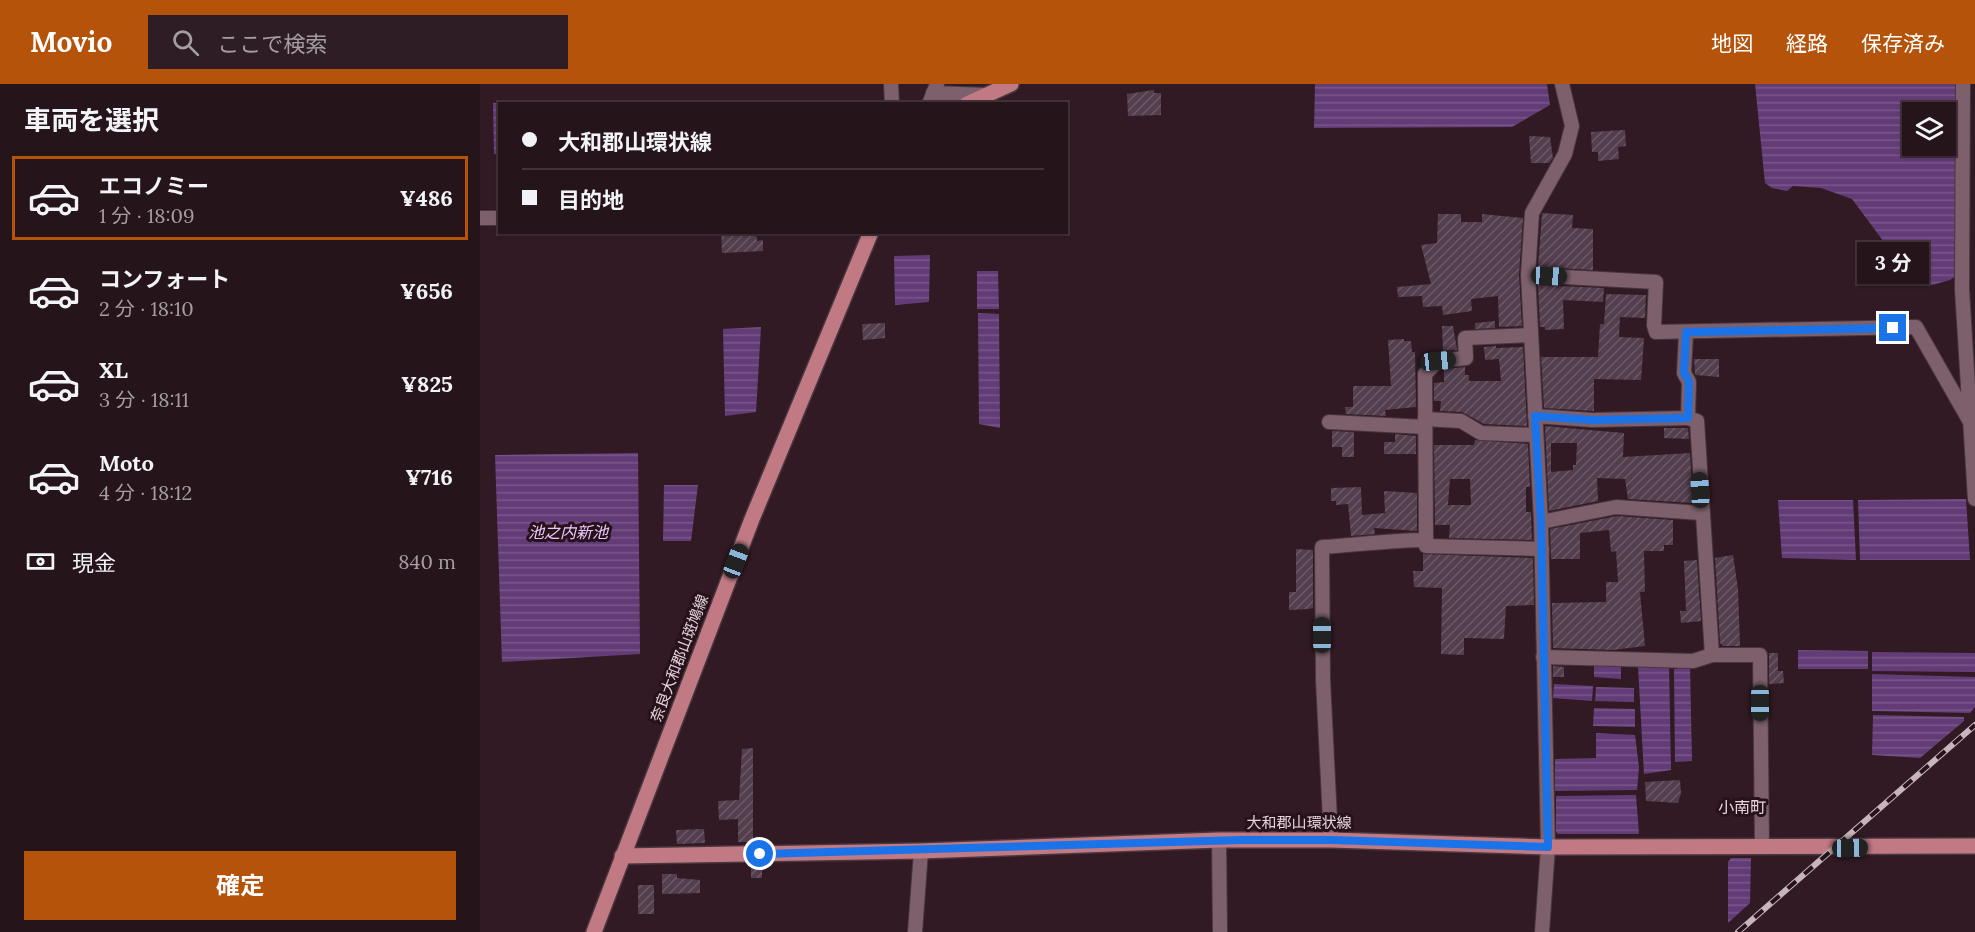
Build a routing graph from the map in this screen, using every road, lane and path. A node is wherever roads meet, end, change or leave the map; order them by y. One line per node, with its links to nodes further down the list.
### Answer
1 (891, 84): 7 (street)
2 (1011, 84): 6 (main road)
3 (1562, 84): 12 (street)
4 (1963, 84): 17 (street)
5 (933, 94): 6 (street)
6 (987, 94): 8 (main road)
7 (892, 102)
8 (971, 102)
9 (480, 218): 10 (street)
10 (498, 218)
11 (870, 234): 34 (main road, 奈良大和郡山斑鳩線)
12 (1528, 275): 13 (street); 14 (street)
13 (1686, 332): 16 (street); 17 (street)
14 (1531, 335): 15 (street); 19 (street)
15 (1535, 416): 16 (street); 20 (street)
16 (1688, 418): 22 (street)
17 (1969, 420): 21 (street)
18 (1329, 422): 19 (street)
19 (1425, 423): 20 (street); 24 (street)
20 (1536, 435): 23 (street)
21 (1975, 499)
22 (1701, 513): 23 (street); 26 (street)
23 (1541, 522): 25 (street)
24 (1426, 540): 25 (street); 29 (street)
25 (1542, 549): 27 (street)
26 (1712, 655): 27 (street); 30 (street)
27 (1543, 657): 32 (street)
28 (1219, 840): 29 (main road, 大和郡山環状線); 33 (main road, 大和郡山環状線); 37 (street)
29 (1331, 840): 32 (main road, 大和郡山環状線)
30 (1762, 846): 31 (main road, 大和郡山環状線); 32 (main road, 大和郡山環状線)
31 (1975, 846)
32 (1548, 847): 38 (street)
33 (921, 851): 34 (main road, 大和郡山環状線); 36 (street)
34 (622, 856): 35 (main road, 奈良大和郡山斑鳩線)
35 (594, 932)
36 (915, 932)
37 (1220, 932)
38 (1542, 932)

